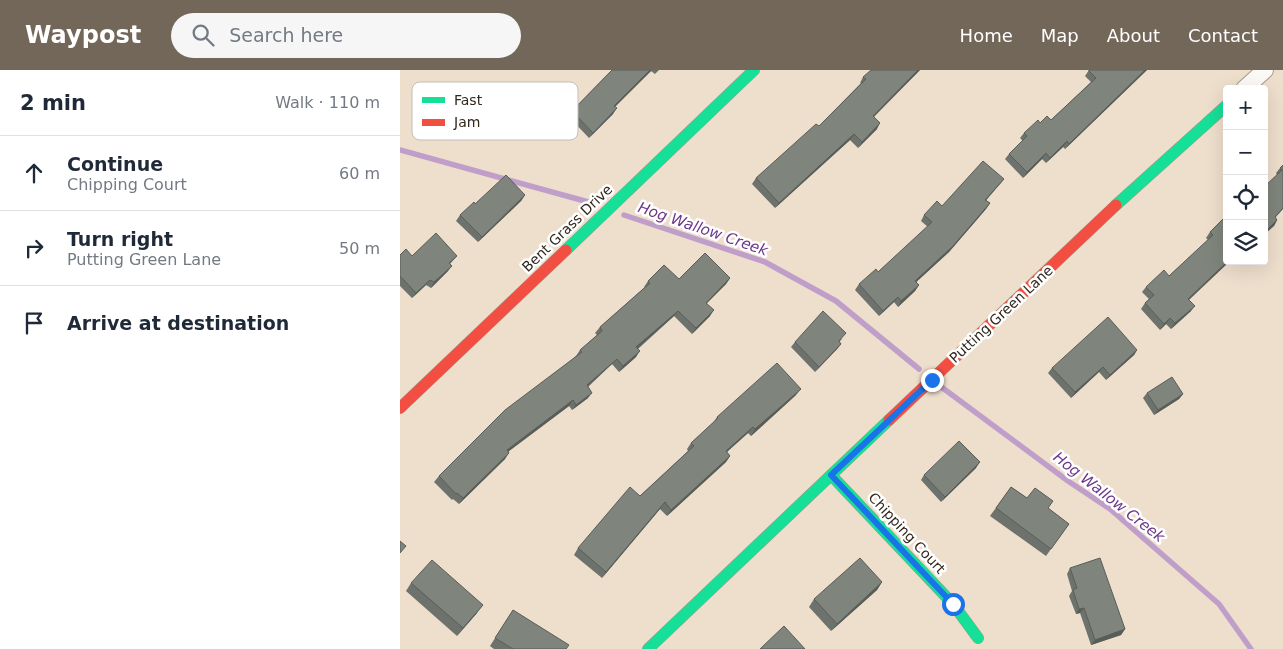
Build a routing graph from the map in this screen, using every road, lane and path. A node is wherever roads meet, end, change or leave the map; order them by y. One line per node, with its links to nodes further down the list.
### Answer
1 (754, 70): 5 (street, Bent Grass Drive)
2 (1265, 70): 3 (street)
3 (1248, 85)
4 (1223, 109): 6 (street, Putting Green Lane)
5 (400, 408)
6 (831, 475): 7 (street, Chipping Court); 8 (street, Putting Green Lane)
7 (978, 638)
8 (648, 649)

